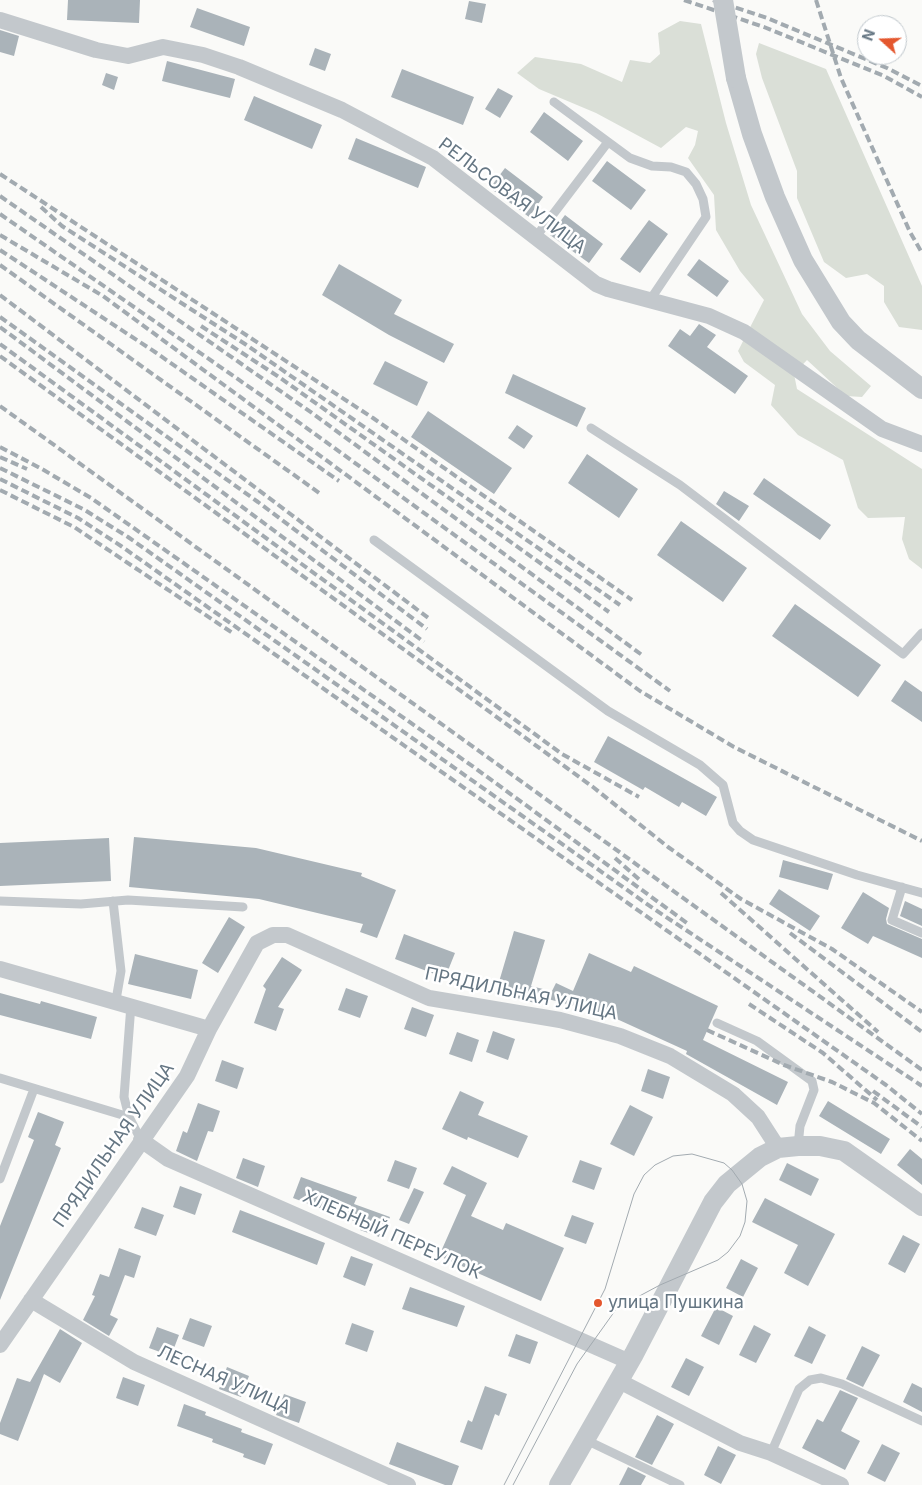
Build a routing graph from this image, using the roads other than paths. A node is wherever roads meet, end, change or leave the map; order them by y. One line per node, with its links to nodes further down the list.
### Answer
1 (723, 0): 7 (street, bridge)
2 (0, 20): 5 (street, РЕЛЬСОВАЯ УЛИЦА)
3 (554, 102): 4 (lane)
4 (608, 142): 5 (lane); 6 (lane)
5 (535, 238): 6 (street, РЕЛЬСОВАЯ УЛИЦА)
6 (650, 300): 9 (street, РЕЛЬСОВАЯ УЛИЦА)
7 (922, 389)
8 (591, 428): 11 (lane)
9 (922, 444)
10 (374, 540): 12 (lane)
11 (922, 633)
12 (902, 887): 13 (lane); 17 (lane)
13 (922, 893)
14 (0, 900): 15 (lane)
15 (113, 901): 16 (lane); 19 (lane)
16 (243, 908)
17 (922, 933)
18 (0, 969): 19 (street)
19 (123, 1003): 21 (street); 24 (lane)
20 (717, 1023): 26 (lane)
21 (209, 1029): 25 (street, ПРЯДИЛЬНАЯ УЛИЦА); 26 (street, ПРЯДИЛЬНАЯ УЛИЦА)
22 (0, 1078): 23 (lane)
23 (34, 1089): 24 (lane); 27 (lane)
24 (129, 1117): 25 (lane)
25 (140, 1140): 29 (street, ПРЯДИЛЬНАЯ УЛИЦА); 31 (street, ХЛЕБНЫЙ ПЕРЕУЛОК)
26 (788, 1147): 28 (street); 31 (street)
27 (0, 1179)
28 (922, 1206)
29 (31, 1300): 30 (street, ПРЯДИЛЬНАЯ УЛИЦА); 36 (street, ЛЕСНАЯ УЛИЦА)
30 (0, 1345)
31 (630, 1362): 32 (street)
32 (619, 1381): 34 (street); 35 (street)
33 (922, 1421): 35 (lane)
34 (586, 1440): 37 (street); 38 (lane)
35 (771, 1453): 39 (street)
36 (408, 1485)
37 (559, 1485)
38 (680, 1485)
39 (842, 1485)

